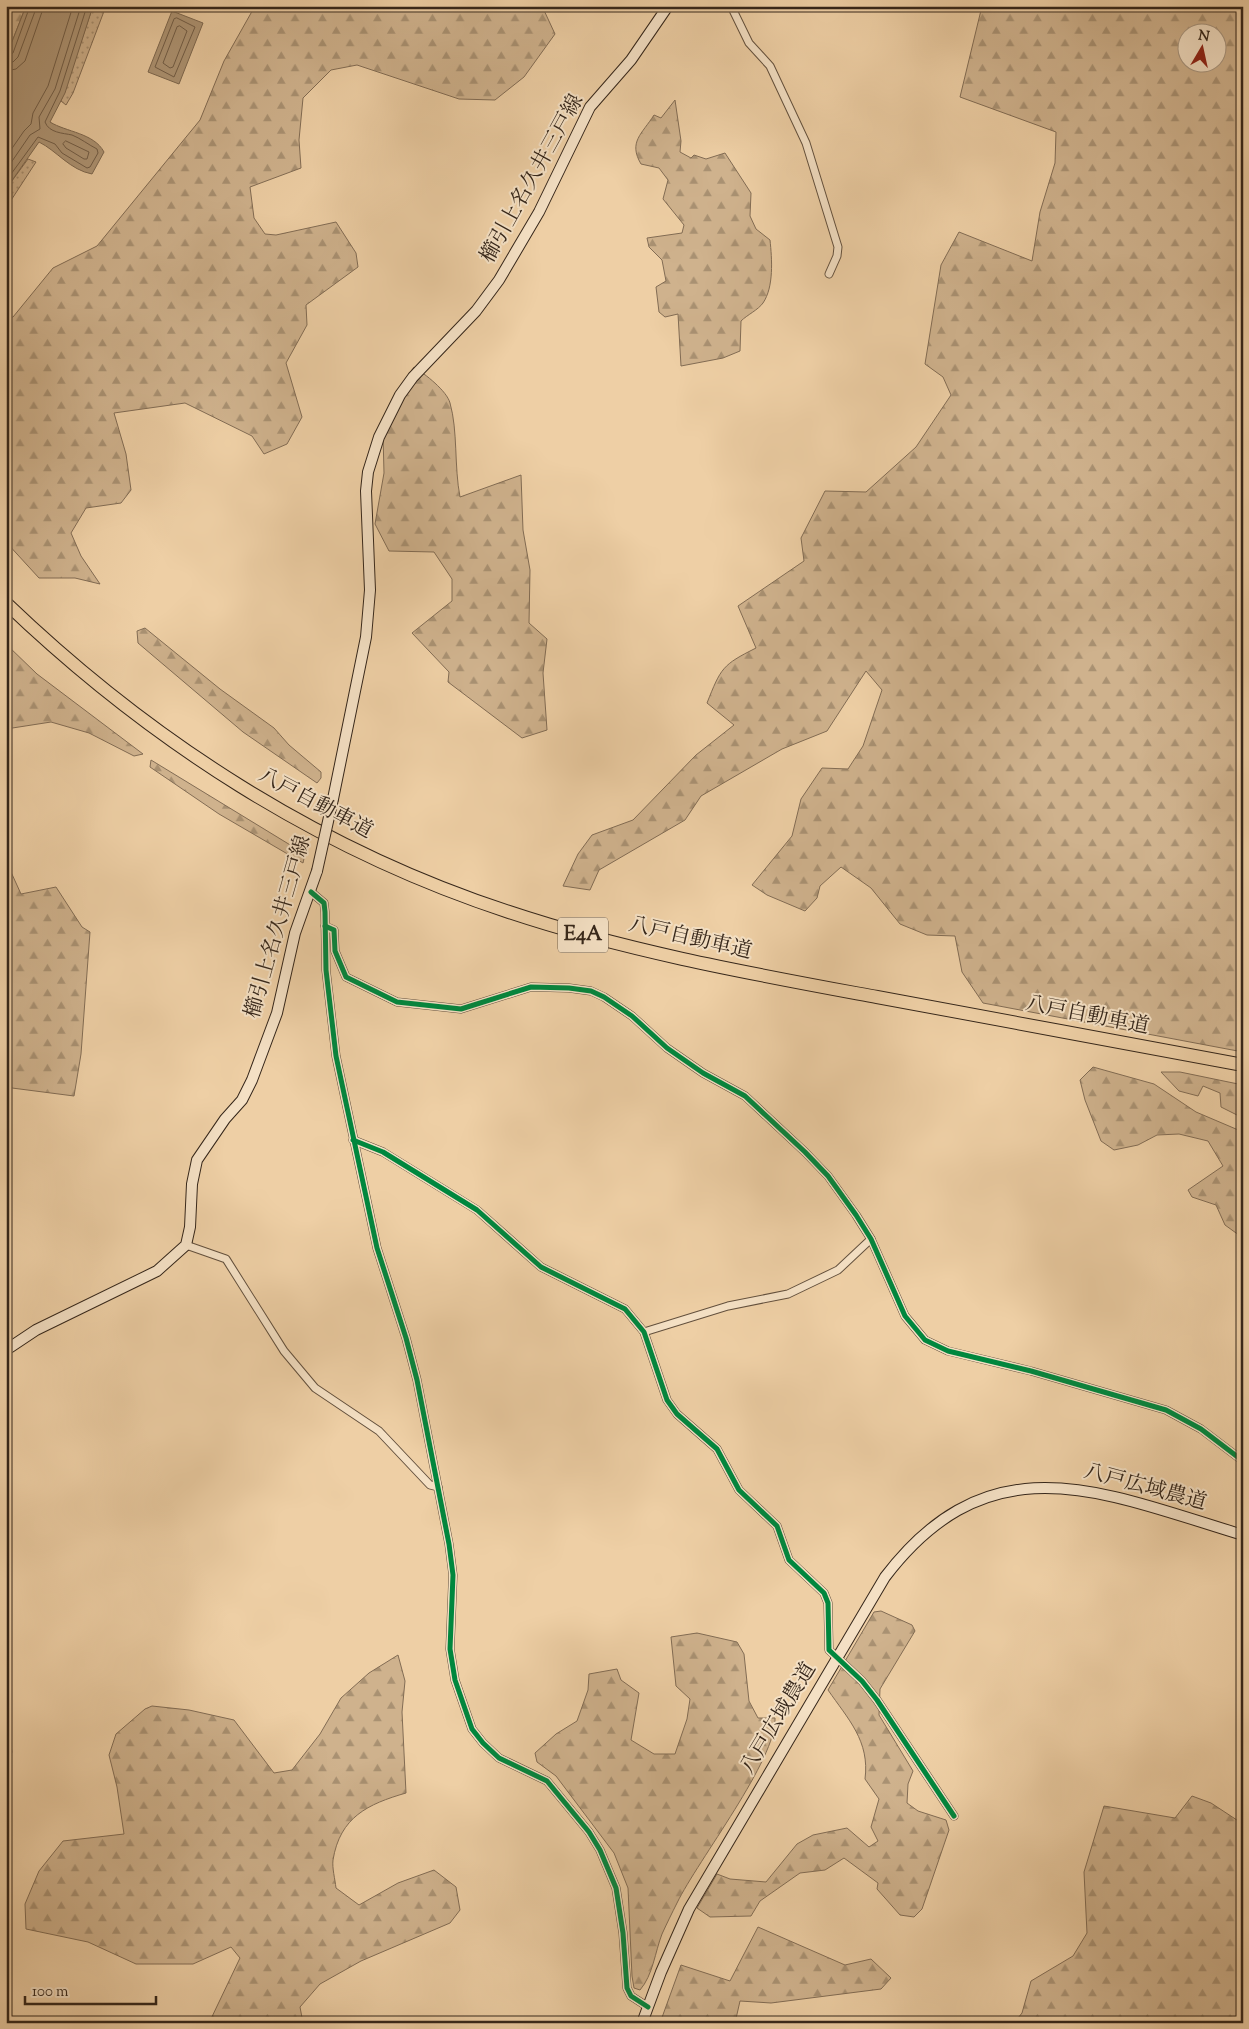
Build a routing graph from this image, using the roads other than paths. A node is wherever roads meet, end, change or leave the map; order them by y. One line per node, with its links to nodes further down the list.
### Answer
1 (668, 6): 6 (main road, 櫛引上名久井三戸線, bridge)
2 (731, 6): 3 (street)
3 (829, 274)
4 (6, 603): 8 (highway, 八戸自動車道 / E4A)
5 (6, 614): 9 (highway, 八戸自動車道 / E4A)
6 (312, 892): 7 (street); 12 (main road, 櫛引上名久井三戸線)
7 (325, 926): 10 (street); 11 (street)
8 (1243, 1065)
9 (1243, 1073)
10 (353, 1140): 13 (street); 16 (street)
11 (871, 1239): 13 (street); 15 (street)
12 (186, 1245): 14 (main road); 16 (street)
13 (644, 1332): 18 (street)
14 (6, 1350)
15 (1243, 1461)
16 (438, 1487): 20 (street)
17 (1243, 1535): 18 (main road, 八戸広域農道)
18 (837, 1657): 19 (street); 20 (main road, 八戸広域農道)
19 (954, 1816)
20 (648, 2007): 21 (main road, 八戸広域農道)
21 (642, 2023)

